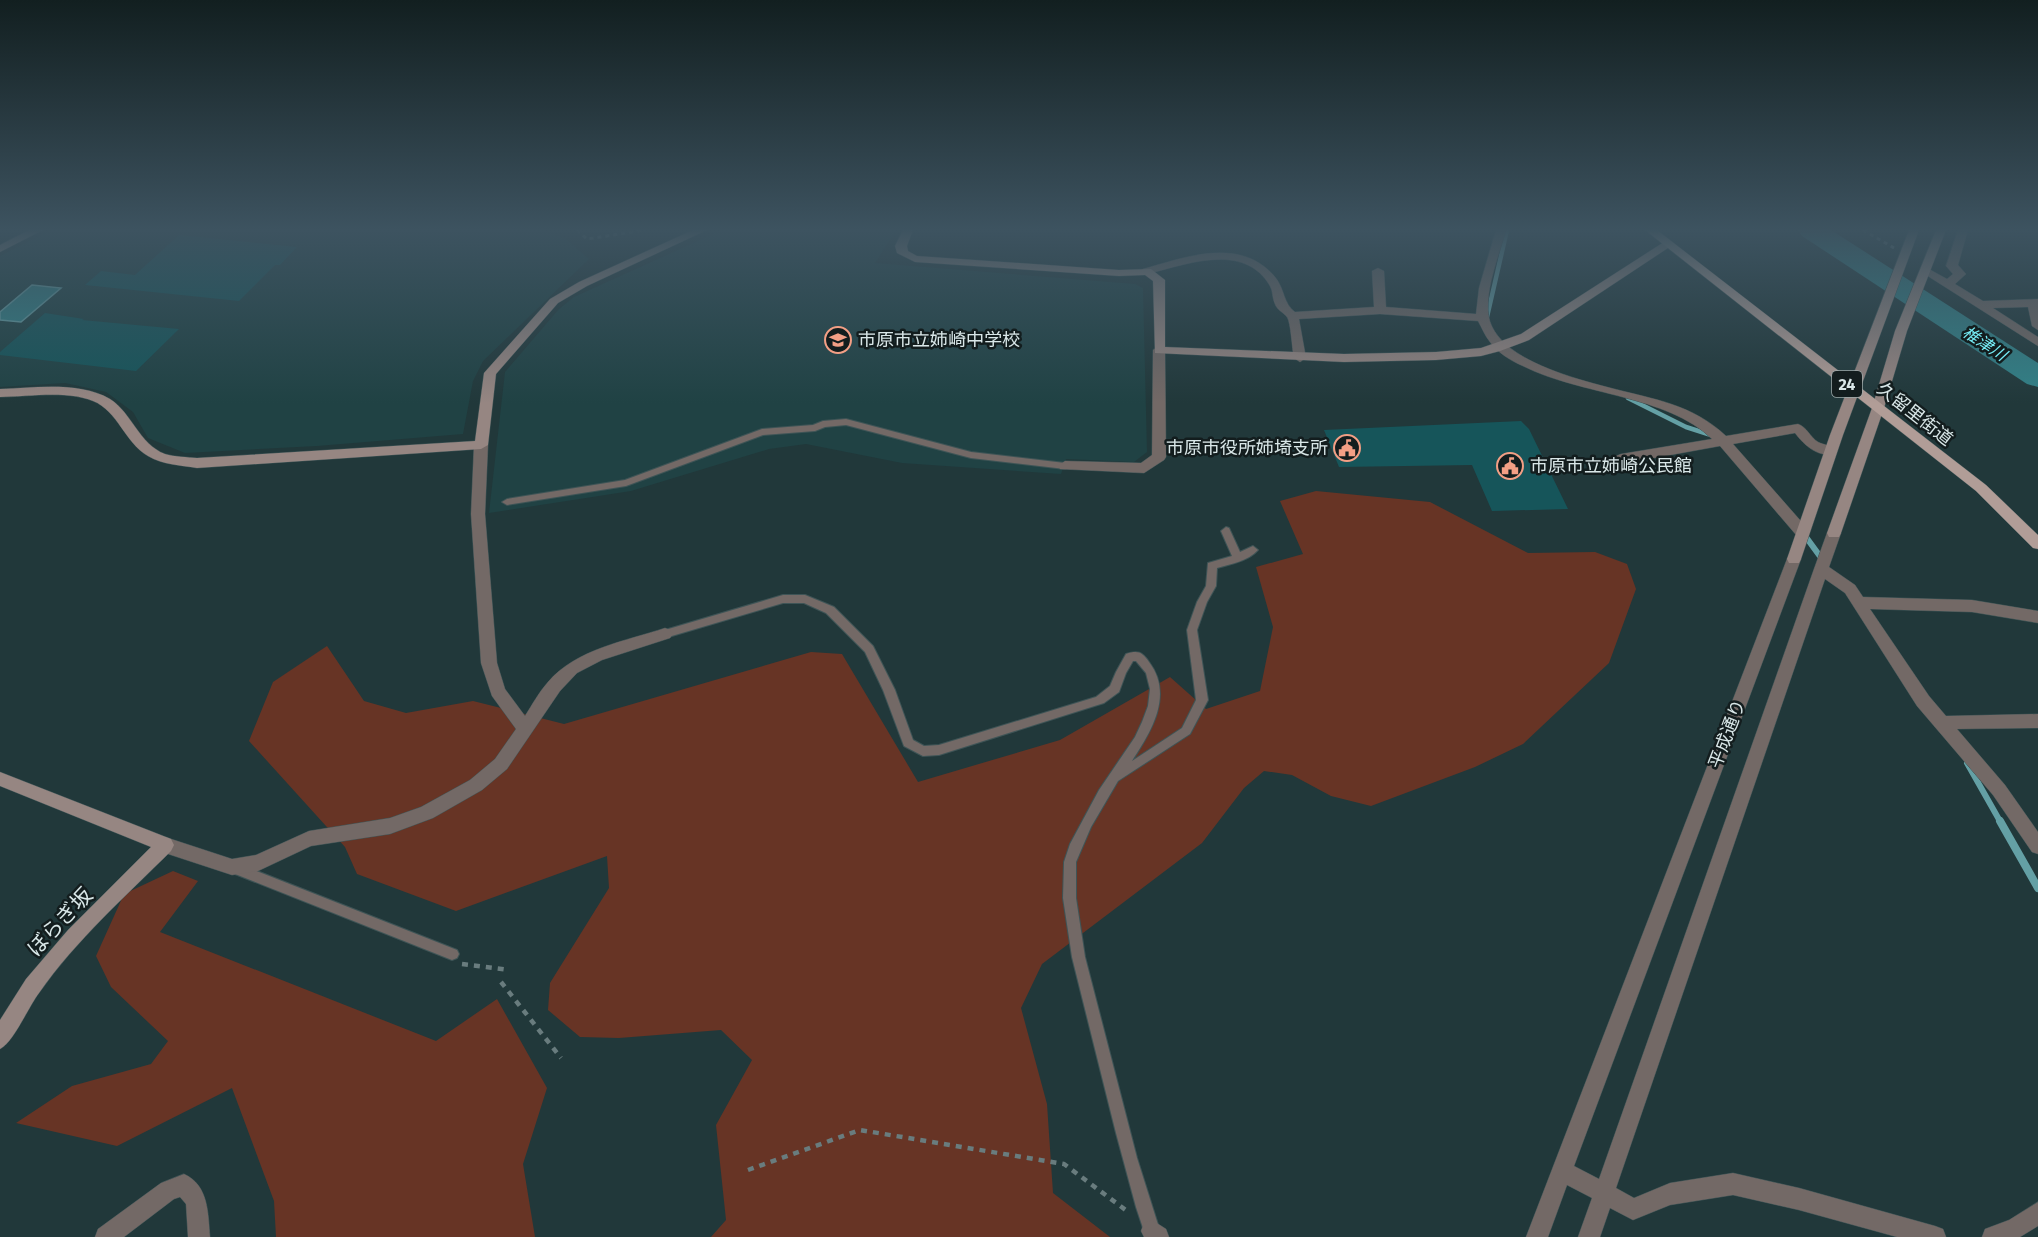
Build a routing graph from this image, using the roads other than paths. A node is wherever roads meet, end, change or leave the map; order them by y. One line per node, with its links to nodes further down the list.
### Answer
1 (577, 288): 25 (street)
2 (1159, 288): 19 (street)
3 (1276, 288): 14 (street)
4 (1379, 288): 13 (street)
5 (1485, 288): 15 (street)
6 (1601, 288): 18 (street)
7 (1724, 288): 21 (main road, 久留里街道 / 24)
8 (1891, 288): 21 (street, 平成通り)
9 (1920, 288): 23 (street, 平成通り)
10 (1951, 288): 12 (street)
11 (2036, 303): 12 (street); 16 (street)
12 (1979, 305): 17 (street)
13 (1380, 310): 14 (street); 15 (street)
14 (1293, 316): 20 (street)
15 (1482, 318): 18 (street)
16 (2038, 326)
17 (2038, 342)
18 (1504, 348): 20 (street); 24 (street)
19 (1159, 350): 20 (street); 28 (street)
20 (1300, 358)
21 (1855, 390): 23 (main road, 久留里街道 / 24); 26 (street, 平成通り)
22 (0, 393): 25 (street)
23 (1878, 408): 32 (main road, 久留里街道 / 24); 35 (street, 平成通り)
24 (1724, 440): 26 (street); 27 (street); 31 (street)
25 (481, 445): 41 (street)
26 (1830, 451): 31 (street, 平成通り)
27 (1621, 459)
28 (1065, 466): 29 (lane)
29 (507, 502)
30 (1226, 531): 34 (lane)
31 (1802, 532): 49 (street, 平成通り)
32 (2038, 544)
33 (1253, 550): 34 (lane)
34 (1238, 558): 43 (lane)
35 (1821, 569): 36 (street); 50 (street, 平成通り)
36 (1860, 603): 37 (street); 40 (street)
37 (2038, 617)
38 (665, 634): 41 (street); 43 (lane)
39 (2038, 721): 40 (street)
40 (1942, 723): 45 (street)
41 (524, 728): 46 (street)
42 (0, 779): 44 (street)
43 (1112, 780): 52 (lane)
44 (165, 845): 46 (street); 48 (street, ぼらぎ坂)
45 (2038, 846)
46 (232, 867): 47 (lane)
47 (453, 959)
48 (0, 1039)
49 (1561, 1170): 50 (street); 55 (street, 平成通り)
50 (1604, 1195): 56 (street, 平成通り); 57 (street)
51 (2038, 1213): 58 (street)
52 (1155, 1234)
53 (106, 1237): 54 (street)
54 (199, 1237)
55 (1537, 1237)
56 (1589, 1237)
57 (1935, 1237)
58 (1993, 1237)

